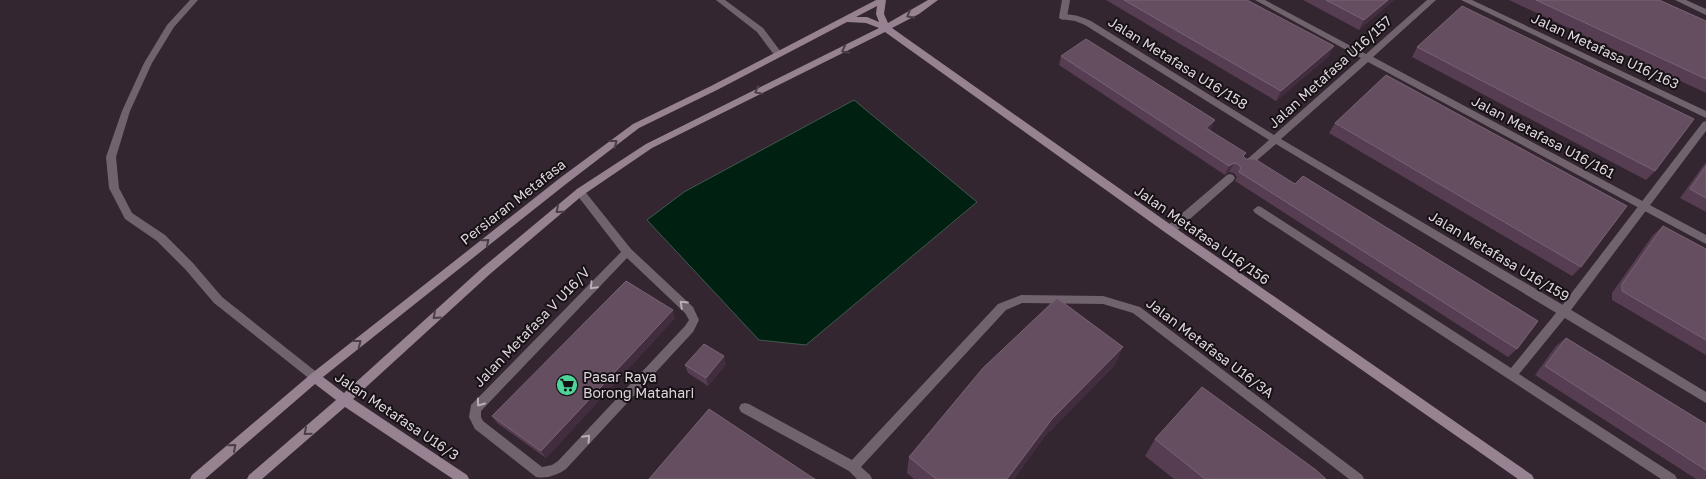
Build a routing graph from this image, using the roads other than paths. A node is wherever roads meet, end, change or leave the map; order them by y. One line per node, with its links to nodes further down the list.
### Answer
1 (194, 0): 28 (street)
2 (720, 0): 13 (street)
3 (882, 0): 11 (main road, Persiaran Metafasa); 12 (main road)
4 (934, 0): 12 (main road, one-way to 12)
5 (1066, 0): 17 (street, Jalan Metafasa U16/158)
6 (1258, 0): 14 (street, Jalan Metafasa U16/161)
7 (1432, 0): 14 (street, Jalan Metafasa U16/157)
8 (1465, 0): 15 (street, Jalan Metafasa U16/163)
9 (1679, 0): 10 (street)
10 (1706, 12)
11 (845, 19): 12 (main road, Jalan Metafasa U16/156); 13 (main road, Persiaran Metafasa)
12 (886, 28): 20 (main road, one-way to 20); 23 (main road, Jalan Metafasa U16/156)
13 (778, 54): 28 (main road, Persiaran Metafasa, one-way to 13)
14 (1366, 58): 17 (street, Jalan Metafasa U16/157); 21 (street, Jalan Metafasa U16/161)
15 (1706, 115)
16 (1706, 124): 21 (street)
17 (1276, 140): 18 (street, Jalan Metafasa U16/157); 26 (street, Jalan Metafasa U16/159)
18 (1246, 165)
19 (1230, 178): 23 (street)
20 (580, 192): 25 (street, Jalan Metafasa V U16/V); 30 (main road, one-way to 30)
21 (1643, 206): 24 (street, Jalan Metafasa U16/161); 26 (street)
22 (1258, 210): 27 (street)
23 (1170, 230): 38 (main road, Jalan Metafasa U16/156)
24 (1706, 240)
25 (627, 252): 25 (street, Jalan Metafasa V U16/V, one-way to 25)
26 (1564, 311): 27 (street); 29 (street, Jalan Metafasa U16/159)
27 (1512, 376): 39 (street)
28 (315, 378): 30 (main road, Jalan Metafasa U16/3); 33 (main road, Persiaran Metafasa, one-way to 28)
29 (1706, 398)
30 (344, 400): 34 (main road, one-way to 34); 35 (main road, Jalan Metafasa U16/3)
31 (745, 408): 32 (street)
32 (853, 467): 36 (street); 37 (street, Jalan Metafasa U16/3A)
33 (196, 479)
34 (253, 479)
35 (463, 479)
36 (866, 479)
37 (1358, 479)
38 (1528, 479)
39 (1671, 479)

